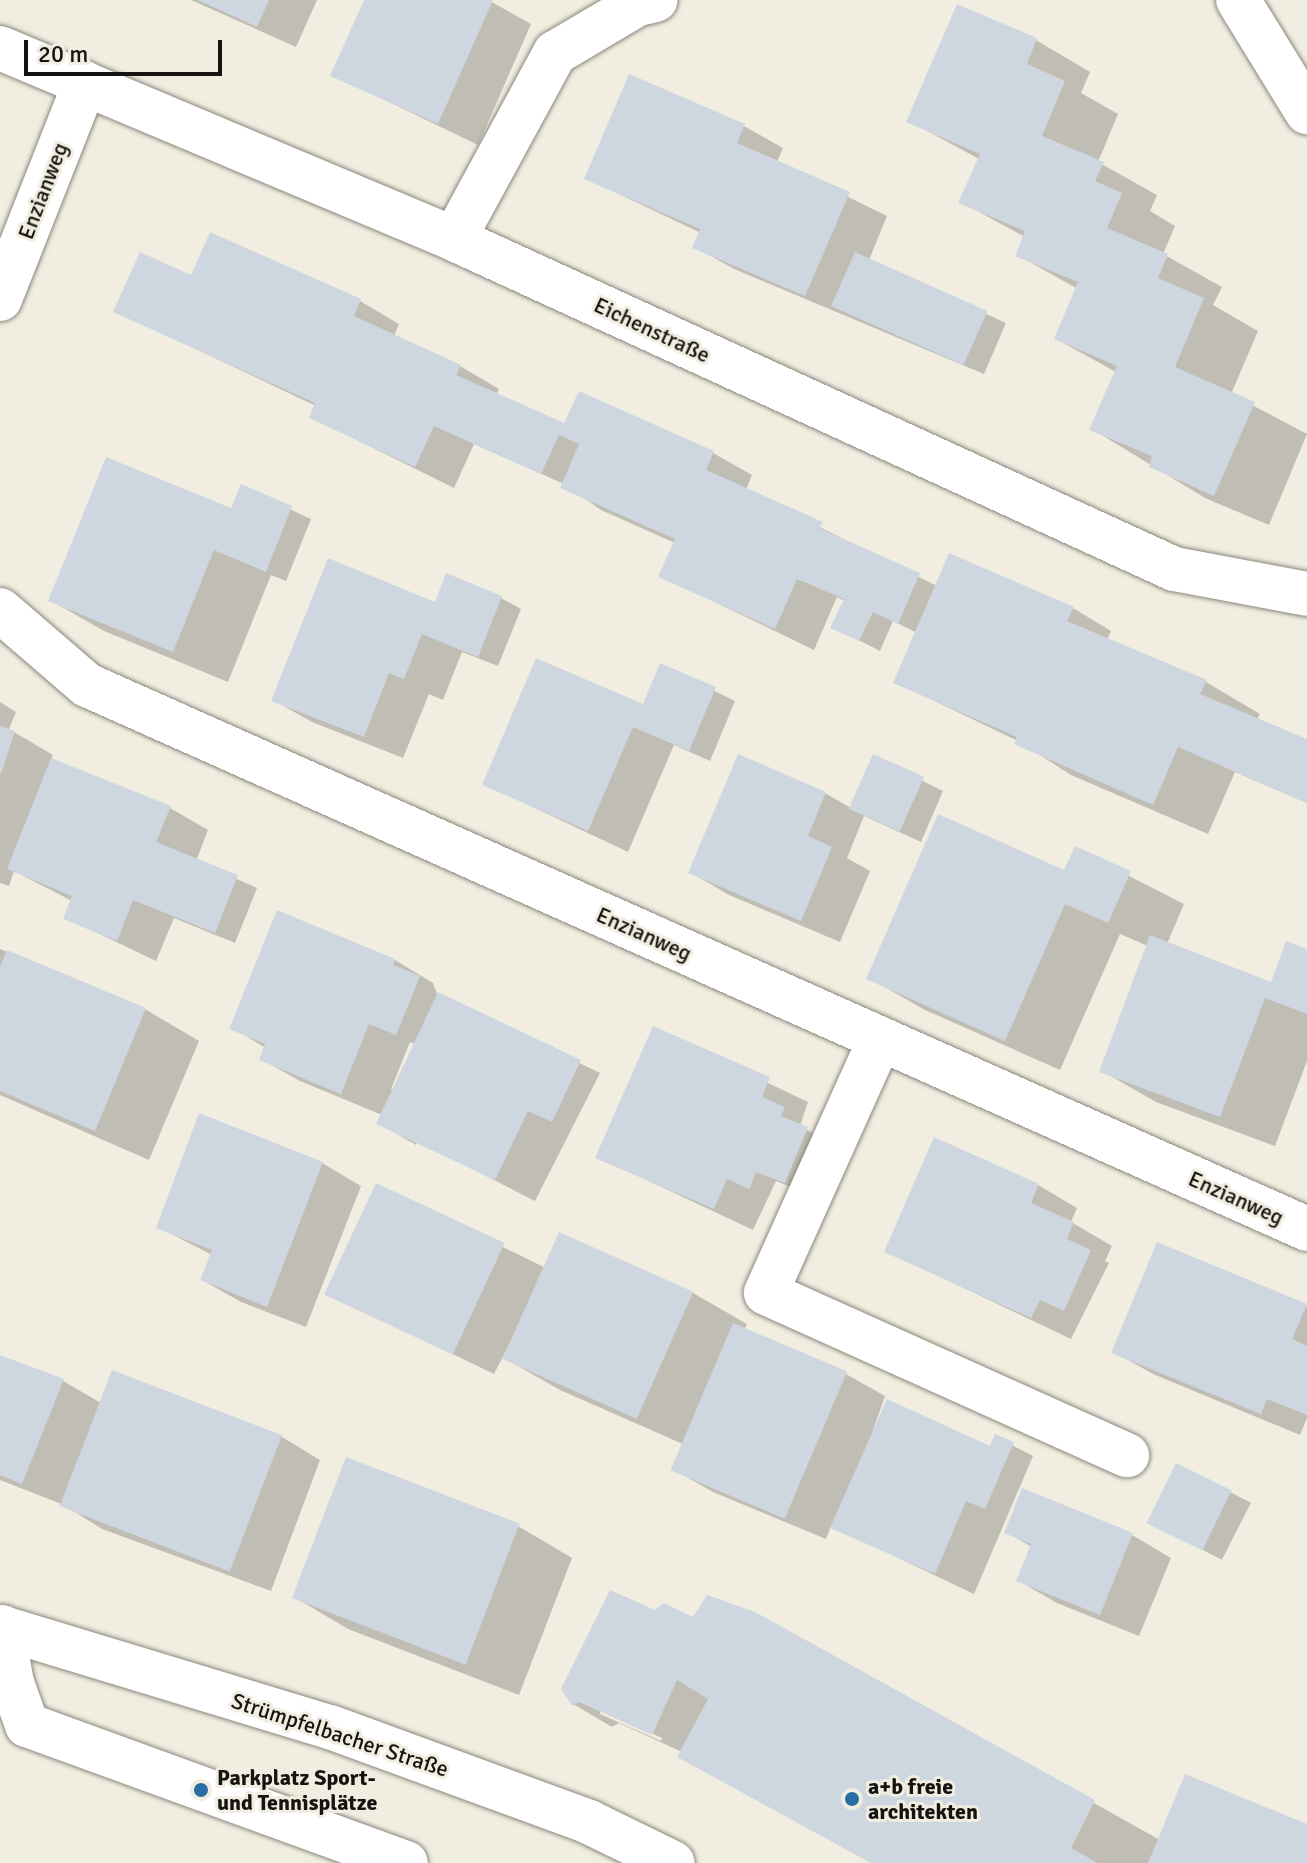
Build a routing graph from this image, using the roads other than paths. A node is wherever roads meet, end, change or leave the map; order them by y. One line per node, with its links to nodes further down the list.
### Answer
1 (656, 0): 6 (street)
2 (1238, 0): 5 (street)
3 (0, 48): 4 (street, Eichenstraße)
4 (85, 83): 6 (street, Eichenstraße); 7 (street, Enzianweg)
5 (1307, 112)
6 (454, 239): 8 (street, Eichenstraße)
7 (0, 299)
8 (1307, 594)
9 (0, 610): 10 (street, Enzianweg)
10 (880, 1039): 11 (street, Enzianweg); 12 (street)
11 (1307, 1229)
12 (1127, 1455)
13 (1, 1627): 14 (street); 15 (street, Strümpfelbacher Straße)
14 (406, 1863)
15 (673, 1863)

